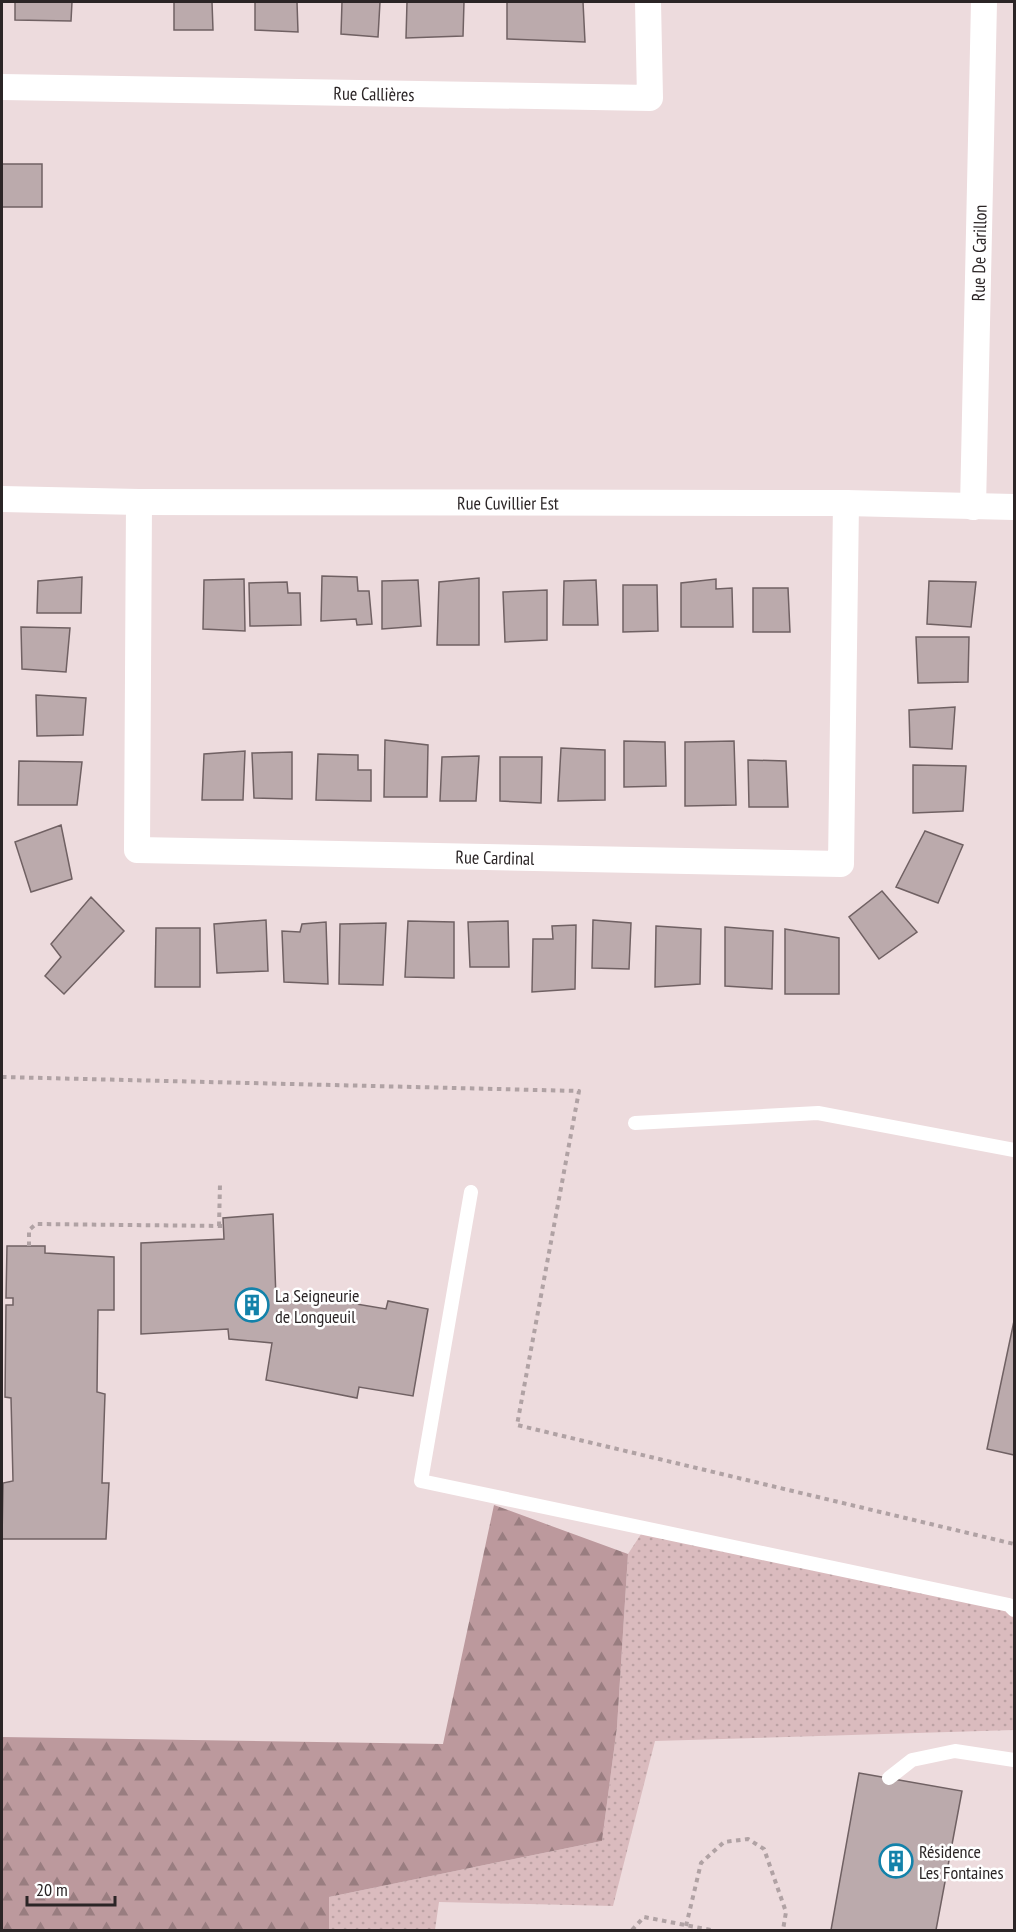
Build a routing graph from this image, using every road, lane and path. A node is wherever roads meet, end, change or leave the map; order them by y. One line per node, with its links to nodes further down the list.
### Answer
1 (648, 2): 3 (street, Rue Callières)
2 (984, 2): 7 (street, Rue De Carillon)
3 (2, 87)
4 (2, 499): 5 (street, Rue Cuvillier Est)
5 (138, 502): 6 (street, Rue Cuvillier Est); 6 (street, Rue Cardinal)
6 (846, 503): 7 (street, Rue Cuvillier Est)
7 (973, 507): 8 (street, Rue Cuvillier Est)
8 (1014, 507)
9 (2, 1077): 15 (path)
10 (635, 1123): 11 (lane)
11 (1014, 1150)
12 (220, 1184): 14 (path)
13 (471, 1192): 16 (lane)
14 (29, 1246)
15 (1014, 1544)
16 (1014, 1610)
17 (1014, 1760): 18 (lane)
18 (889, 1778)
19 (687, 1926): 20 (path); 21 (path); 22 (path)
20 (632, 1930)
21 (711, 1930)
22 (783, 1930)

